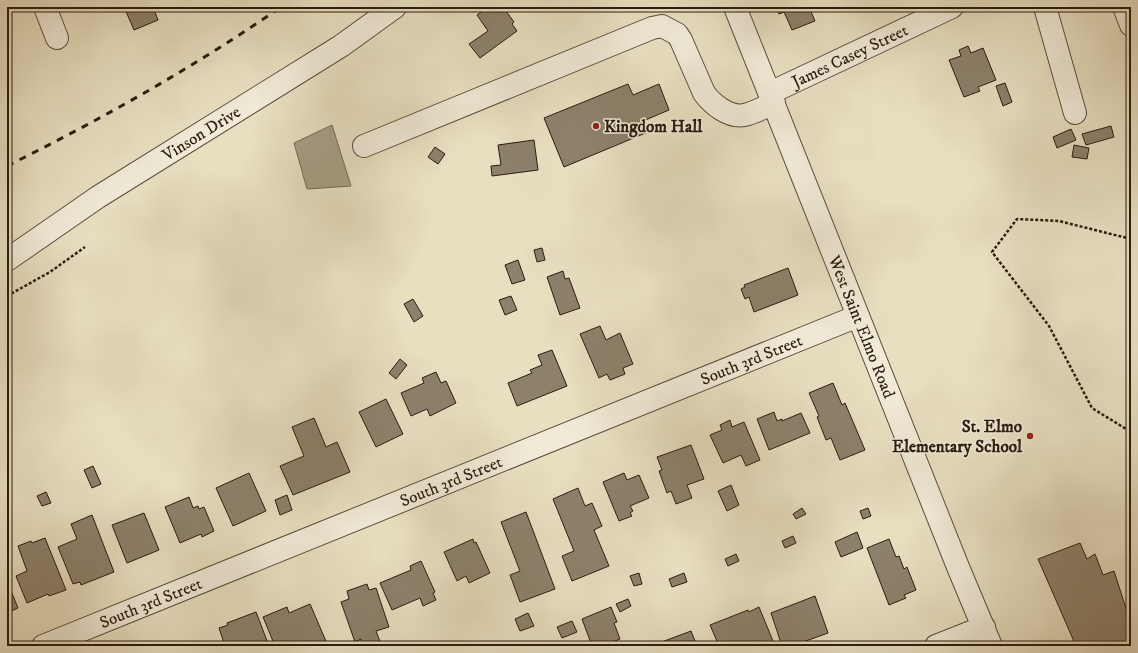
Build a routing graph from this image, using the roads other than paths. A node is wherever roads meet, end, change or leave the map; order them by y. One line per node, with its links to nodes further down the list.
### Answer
1 (45, 7): 8 (street)
2 (395, 7): 12 (street, Vinson Drive)
3 (735, 7): 9 (street, West Saint Elmo Road)
4 (952, 7): 9 (street, James Casey Street)
5 (1045, 7): 10 (street)
6 (1124, 7): 7 (street)
7 (1131, 25)
8 (57, 38)
9 (772, 98): 11 (street, James Casey Street); 13 (street, West Saint Elmo Road)
10 (1075, 113)
11 (364, 146)
12 (7, 260)
13 (858, 316): 14 (street, West Saint Elmo Road); 15 (street, South 3rd Street)
14 (988, 636): 16 (street)
15 (43, 646)
16 (936, 646)

